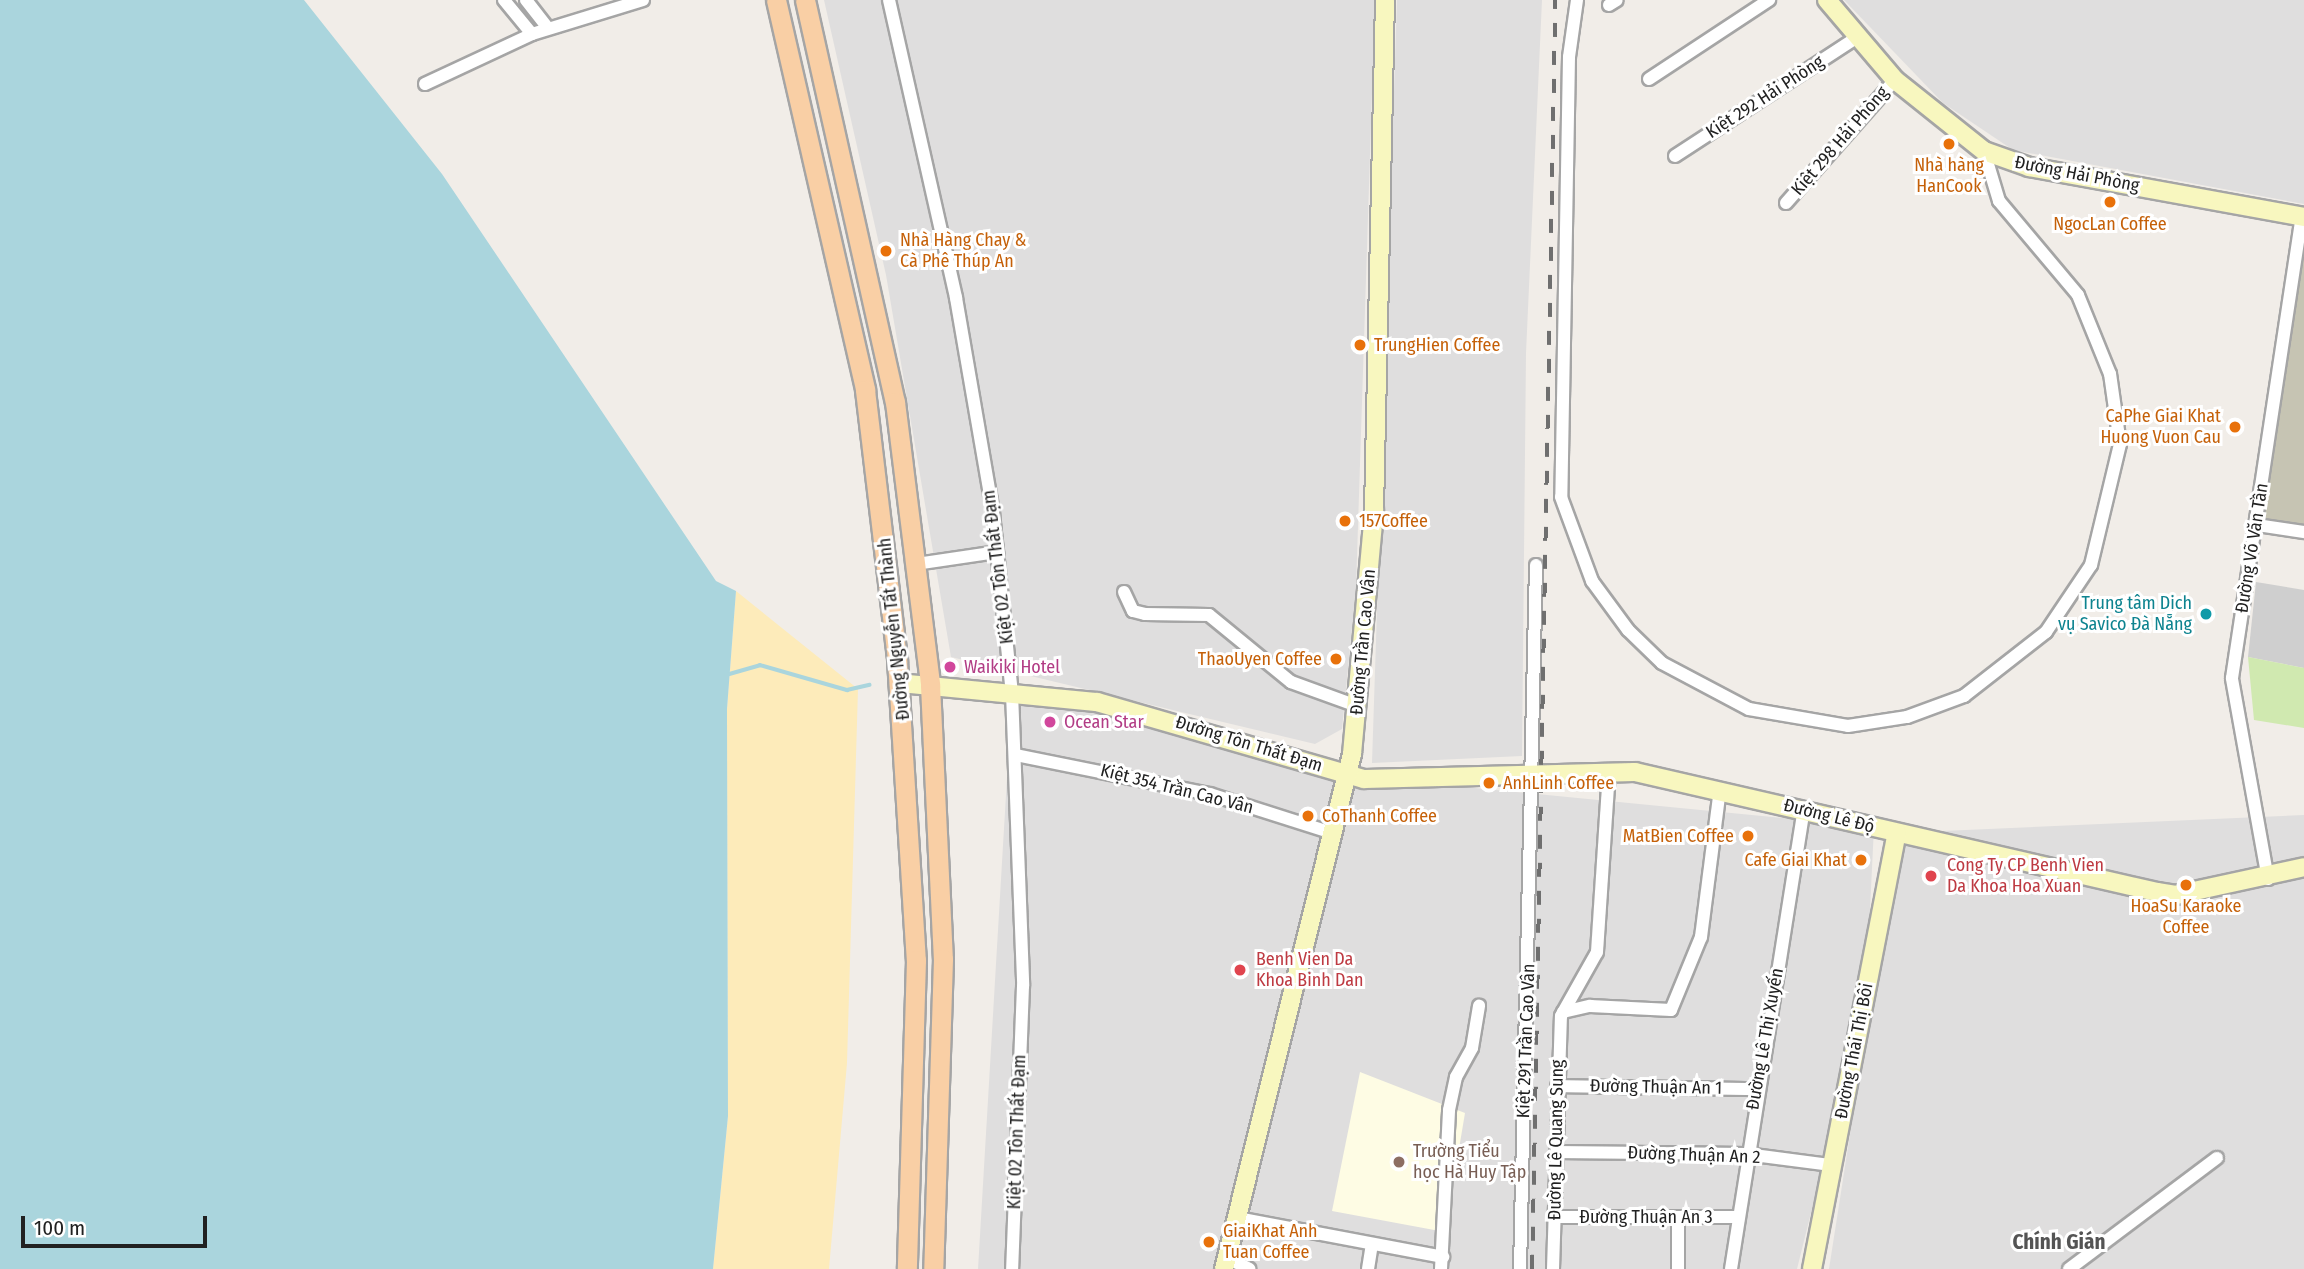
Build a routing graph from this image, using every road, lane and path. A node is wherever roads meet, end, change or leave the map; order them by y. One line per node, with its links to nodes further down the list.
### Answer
1 (504, 0): 12 (street)
2 (526, 0): 11 (street)
3 (643, 0): 11 (street)
4 (776, 0): 21 (main road, Đường Nguyễn Tất Thành)
5 (805, 0): 20 (main road, Đường Nguyễn Tất Thành)
6 (889, 0): 25 (street, Kiệt 02 Tôn Thất Đạm)
7 (1385, 0): 32 (street, Đường Trần Cao Vân)
8 (1577, 0): 17 (street)
9 (1769, 0): 14 (street)
10 (1827, 0): 13 (street, Đường Hải Phòng)
11 (548, 29): 12 (street)
12 (532, 34): 16 (street)
13 (1856, 38): 15 (street, Đường Hải Phòng); 18 (street, Kiệt 292 Hải Phòng)
14 (1649, 79)
15 (1895, 80): 17 (street, Đường Hải Phòng); 19 (street, Kiệt 298 Hải Phòng)
16 (425, 83)
17 (1984, 151): 22 (street, Đường Hải Phòng)
18 (1675, 156)
19 (1786, 203)
20 (853, 208): 21 (main road); 26 (main road, Đường Nguyễn Tất Thành)
21 (826, 216): 29 (main road, Đường Nguyễn Tất Thành)
22 (2303, 216): 23 (street, Đường Võ Văn Tần)
23 (2257, 525): 24 (street); 42 (street, Đường Võ Văn Tần)
24 (2304, 532)
25 (998, 552): 26 (street); 31 (street, Kiệt 02 Tôn Thất Đạm)
26 (916, 564): 30 (main road, Đường Nguyễn Tất Thành)
27 (1536, 565): 35 (street, Kiệt 291 Trần Cao Vân)
28 (1124, 592): 32 (street)
29 (900, 683): 30 (street, Đường Tôn Thất Đạm); 48 (main road, Đường Nguyễn Tất Thành)
30 (930, 685): 31 (street, Đường Tôn Thất Đạm); 49 (main road, Đường Nguyễn Tất Thành)
31 (1012, 693): 33 (street, Kiệt 02 Tôn Thất Đạm); 36 (street, Đường Tôn Thất Đạm)
32 (1357, 706): 36 (street, Đường Trần Cao Vân)
33 (1016, 755): 40 (street, Kiệt 354 Trần Cao Vân); 62 (street, Kiệt 02 Tôn Thất Đạm)
34 (1609, 772): 35 (street, Đường Lê Độ); 37 (street, Đường Lê Độ); 44 (street, Đường Lê Quang Sung)
35 (1531, 773): 36 (street, Đường Lê Độ); 65 (street, Kiệt 291 Trần Cao Vân)
36 (1349, 775): 40 (street, Đường Trần Cao Vân)
37 (1720, 789): 38 (street, Đường Lê Độ); 44 (street)
38 (1804, 810): 39 (street, Đường Lê Độ); 46 (street, Đường Lê Thị Xuyến)
39 (1897, 833): 42 (street, Đường Lê Độ); 52 (street, Đường Thái Thị Bôi)
40 (1335, 834): 56 (street, Đường Trần Cao Vân)
41 (2304, 867): 42 (street, Đường Lê Độ)
42 (2268, 879)
43 (1479, 1006): 59 (street)
44 (1563, 1012): 45 (street, Đường Lê Quang Sung)
45 (1556, 1086): 46 (street, Đường Thuận An 1); 47 (street, Đường Lê Quang Sung)
46 (1756, 1089): 50 (street, Đường Lê Thị Xuyến)
47 (1556, 1152): 50 (street, Đường Thuận An 2); 53 (street, Đường Lê Quang Sung)
48 (913, 1153): 49 (main road); 60 (main road, Đường Nguyễn Tất Thành)
49 (940, 1154): 61 (main road, Đường Nguyễn Tất Thành)
50 (1746, 1154): 52 (street, Đường Thuận An 2); 55 (street, Đường Lê Thị Xuyến)
51 (2217, 1158): 70 (street)
52 (1831, 1165): 69 (street, Đường Thái Thị Bôi)
53 (1554, 1217): 54 (street, Đường Thuận An 3); 66 (street, Đường Lê Quang Sung)
54 (1678, 1217): 55 (street, Đường Thuận An 3); 67 (street)
55 (1737, 1217): 68 (street, Đường Lê Thị Xuyến)
56 (1237, 1218): 57 (street); 58 (street, Đường Trần Cao Vân)
57 (1372, 1244): 59 (street); 64 (street)
58 (1225, 1263): 63 (street)
59 (1442, 1263)
60 (907, 1269)
61 (933, 1269)
62 (1012, 1269)
63 (1250, 1269)
64 (1368, 1269)
65 (1520, 1269)
66 (1553, 1269)
67 (1678, 1269)
68 (1731, 1269)
69 (1812, 1269)
70 (2069, 1269)

